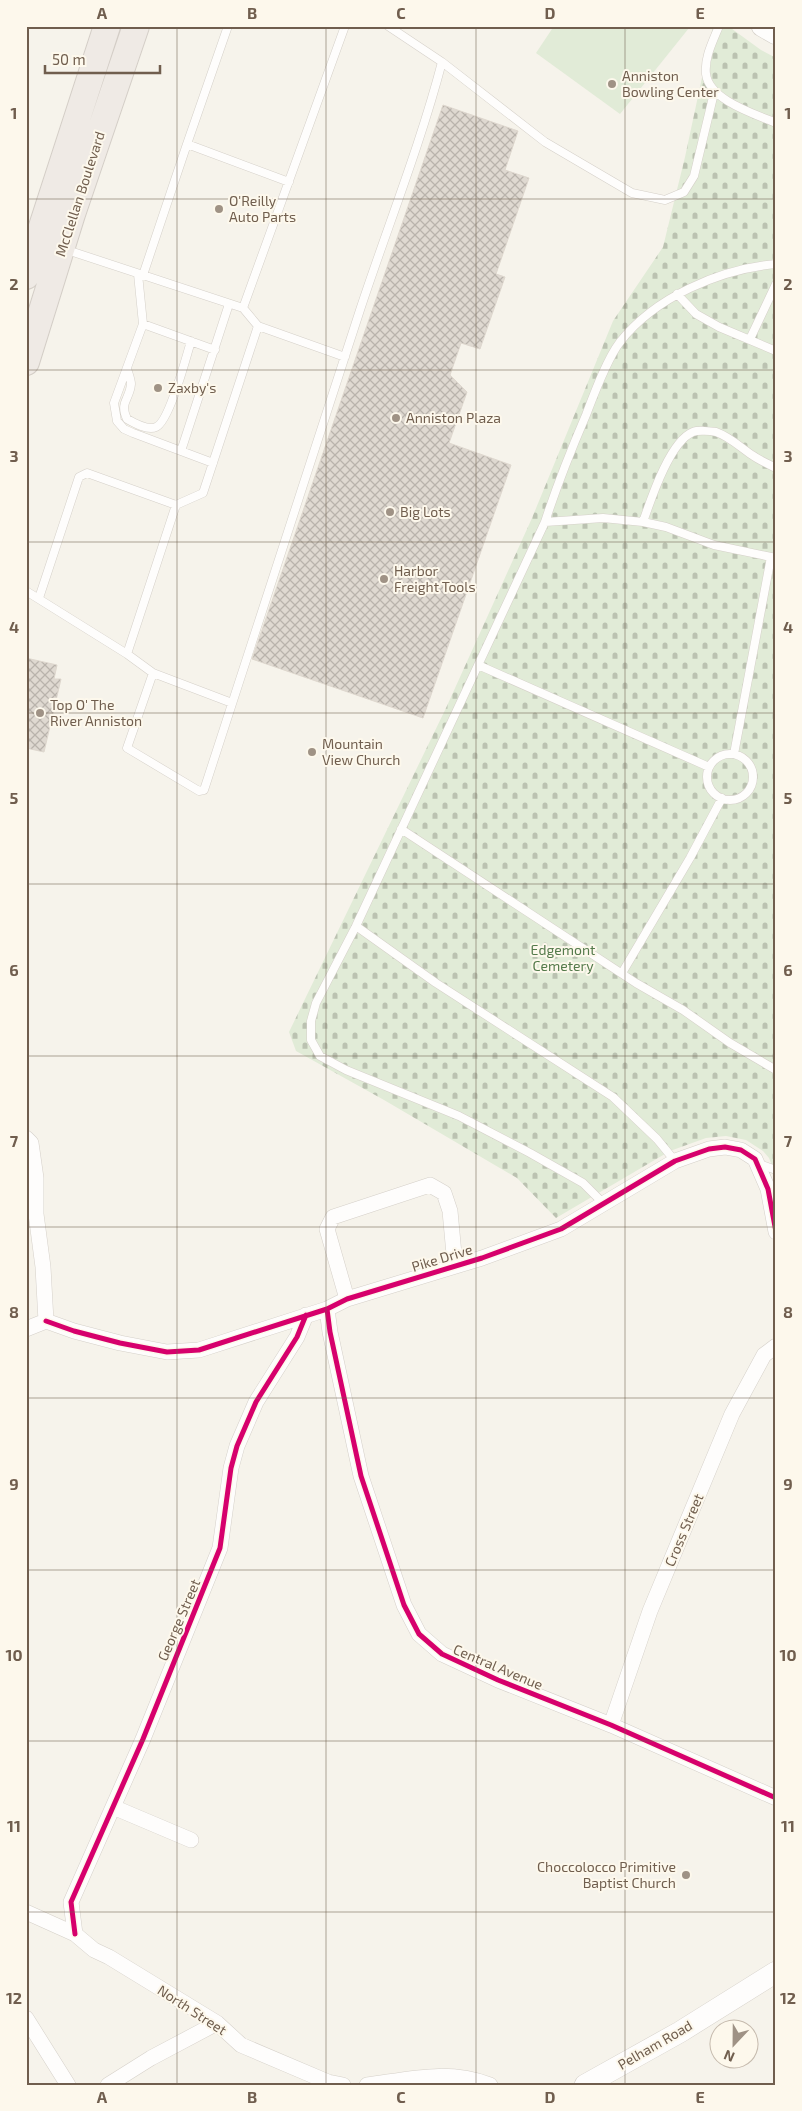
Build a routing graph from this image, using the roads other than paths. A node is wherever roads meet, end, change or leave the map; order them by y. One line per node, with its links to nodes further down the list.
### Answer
1 (107, 26): 14 (highway, McClellan Boulevard)
2 (136, 26): 14 (highway, McClellan Boulevard)
3 (228, 26): 12 (lane)
4 (345, 26): 13 (lane)
5 (388, 26): 9 (lane)
6 (719, 26): 10 (lane)
7 (762, 26): 8 (street)
8 (776, 34)
9 (442, 62): 10 (lane); 28 (lane)
10 (714, 93): 11 (lane)
11 (776, 123)
12 (187, 144): 13 (lane); 16 (lane)
13 (289, 182): 21 (lane)
14 (45, 243): 16 (lane); 17 (highway, McClellan Boulevard); 29 (highway, McClellan Boulevard)
15 (776, 264): 19 (lane)
16 (141, 274): 20 (lane); 22 (lane)
17 (26, 276)
18 (776, 284): 24 (lane)
19 (677, 294): 24 (lane); 35 (lane)
20 (229, 304): 21 (lane); 26 (lane)
21 (243, 308): 23 (lane)
22 (143, 324): 25 (lane); 30 (lane)
23 (258, 326): 28 (lane); 32 (lane)
24 (750, 339): 27 (lane)
25 (191, 341): 26 (lane); 30 (lane)
26 (215, 350): 31 (lane)
27 (776, 351)
28 (345, 357): 43 (lane)
29 (26, 362)
30 (127, 368): 31 (lane)
31 (181, 451): 32 (lane)
32 (213, 463): 34 (lane)
33 (776, 468): 36 (lane)
34 (176, 504): 39 (lane); 40 (lane)
35 (545, 522): 36 (lane); 41 (lane)
36 (644, 522): 37 (lane)
37 (774, 557): 44 (lane)
38 (26, 591): 39 (lane)
39 (39, 598): 40 (lane)
40 (127, 654): 42 (lane)
41 (478, 665): 45 (lane); 47 (lane)
42 (153, 673): 43 (lane); 43 (lane)
43 (232, 703)
44 (734, 754): 45 (lane); 46 (lane)
45 (709, 767): 46 (lane)
46 (722, 798): 49 (lane)
47 (401, 829): 48 (lane); 49 (lane)
48 (356, 926): 52 (lane); 55 (lane)
49 (622, 973): 50 (lane)
50 (776, 1070)
51 (26, 1138): 61 (street)
52 (675, 1161): 53 (street, Pike Drive); 55 (street, Pike Drive)
53 (759, 1164): 54 (lane); 56 (street)
54 (776, 1170)
55 (604, 1204): 57 (street, Pike Drive)
56 (776, 1232)
57 (455, 1265): 58 (street, Pike Drive); 58 (street)
58 (347, 1299): 59 (street, Pike Drive)
59 (327, 1309): 60 (street, Pike Drive); 64 (street, Central Avenue)
60 (306, 1315): 61 (street, Pike Drive); 66 (street, George Street)
61 (46, 1321): 62 (street)
62 (26, 1329)
63 (776, 1346): 64 (street, Cross Street)
64 (611, 1725): 65 (street, Central Avenue)
65 (776, 1798)
66 (113, 1807): 67 (street); 69 (street, George Street)
67 (191, 1840)
68 (26, 1912): 69 (street, North Street)
69 (75, 1934): 72 (street, North Street)
70 (776, 1972): 78 (street, Pelham Road)
71 (26, 2018): 73 (street)
72 (217, 2023): 74 (street); 75 (street, North Street)
73 (68, 2085)
74 (108, 2085)
75 (343, 2085)
76 (367, 2085): 77 (street)
77 (490, 2085)
78 (585, 2085)

